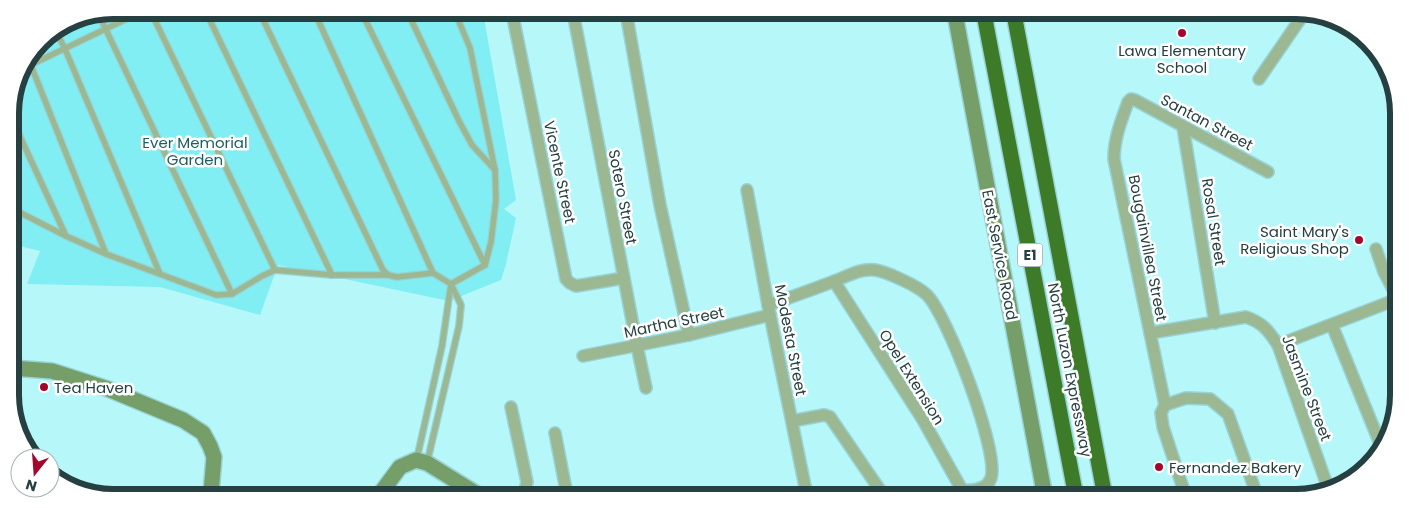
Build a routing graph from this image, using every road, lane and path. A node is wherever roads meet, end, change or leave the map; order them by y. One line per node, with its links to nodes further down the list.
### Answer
1 (127, 19): 17 (lane)
2 (154, 19): 34 (lane)
3 (208, 19): 37 (lane)
4 (263, 19): 38 (lane)
5 (318, 19): 35 (lane)
6 (365, 19): 33 (lane)
7 (410, 19): 26 (lane)
8 (458, 19): 26 (lane)
9 (513, 19): 39 (street, Vicente Street)
10 (574, 19): 39 (street, Sotero Street)
11 (627, 19): 49 (street)
12 (956, 19): 71 (street, East Service Road)
13 (985, 19): 72 (highway, North Luzon Expressway / E1)
14 (1015, 19): 73 (highway, North Luzon Expressway / E1)
15 (1300, 19): 22 (street)
16 (101, 20): 17 (lane)
17 (106, 29): 19 (lane); 43 (lane)
18 (59, 36): 19 (lane)
19 (65, 49): 20 (lane); 36 (lane)
20 (32, 64)
21 (31, 65): 32 (lane)
22 (1259, 79)
23 (1131, 99): 24 (street, Santan Street); 48 (street, Bougainvillea Street)
24 (1184, 127): 27 (street, Santan Street); 46 (street, Rosal Street)
25 (19, 134): 30 (lane)
26 (495, 170): 33 (lane)
27 (1268, 172)
28 (747, 190): 45 (street, Modesta Street)
29 (19, 212): 30 (lane)
30 (66, 236): 32 (lane)
31 (1376, 249): 41 (street)
32 (106, 254): 36 (lane)
33 (485, 266): 42 (lane)
34 (275, 270): 37 (lane); 43 (lane)
35 (433, 273): 38 (lane); 42 (lane)
36 (160, 274): 43 (lane)
37 (332, 275): 38 (lane)
38 (388, 275)
39 (624, 278): 51 (street, Sotero Street)
40 (834, 281): 45 (street, Martha Street); 69 (street, Opel Extension); 70 (street, Martha Street)
41 (1390, 282)
42 (451, 284): 60 (lane); 60 (lane)
43 (232, 294)
44 (1390, 302): 47 (street)
45 (769, 310): 49 (street, Martha Street); 57 (street, Modesta Street)
46 (1214, 323): 48 (street, Jasmine Street); 50 (street, Jasmine Street)
47 (1332, 325): 50 (street); 59 (street)
48 (1150, 332): 55 (street, Bougainvillea Street)
49 (689, 336): 51 (street, Martha Street)
50 (1278, 345): 61 (street, Jasmine Street)
51 (637, 346): 52 (street, Martha Street); 54 (street, Sotero Street)
52 (582, 356)
53 (19, 369): 62 (street)
54 (646, 388)
55 (1166, 405): 74 (street, Bougainvillea Street); 75 (street)
56 (510, 407): 65 (street)
57 (792, 421): 67 (street, Modesta Street); 68 (street)
58 (555, 433): 66 (street)
59 (1379, 440)
60 (422, 461): 63 (street); 64 (street)
61 (1327, 484)
62 (211, 489)
63 (384, 489)
64 (468, 489)
65 (525, 489)
66 (566, 489)
67 (806, 489)
68 (879, 489)
69 (961, 489)
70 (978, 489)
71 (1044, 489)
72 (1074, 489)
73 (1103, 489)
74 (1183, 489)
75 (1255, 489)

